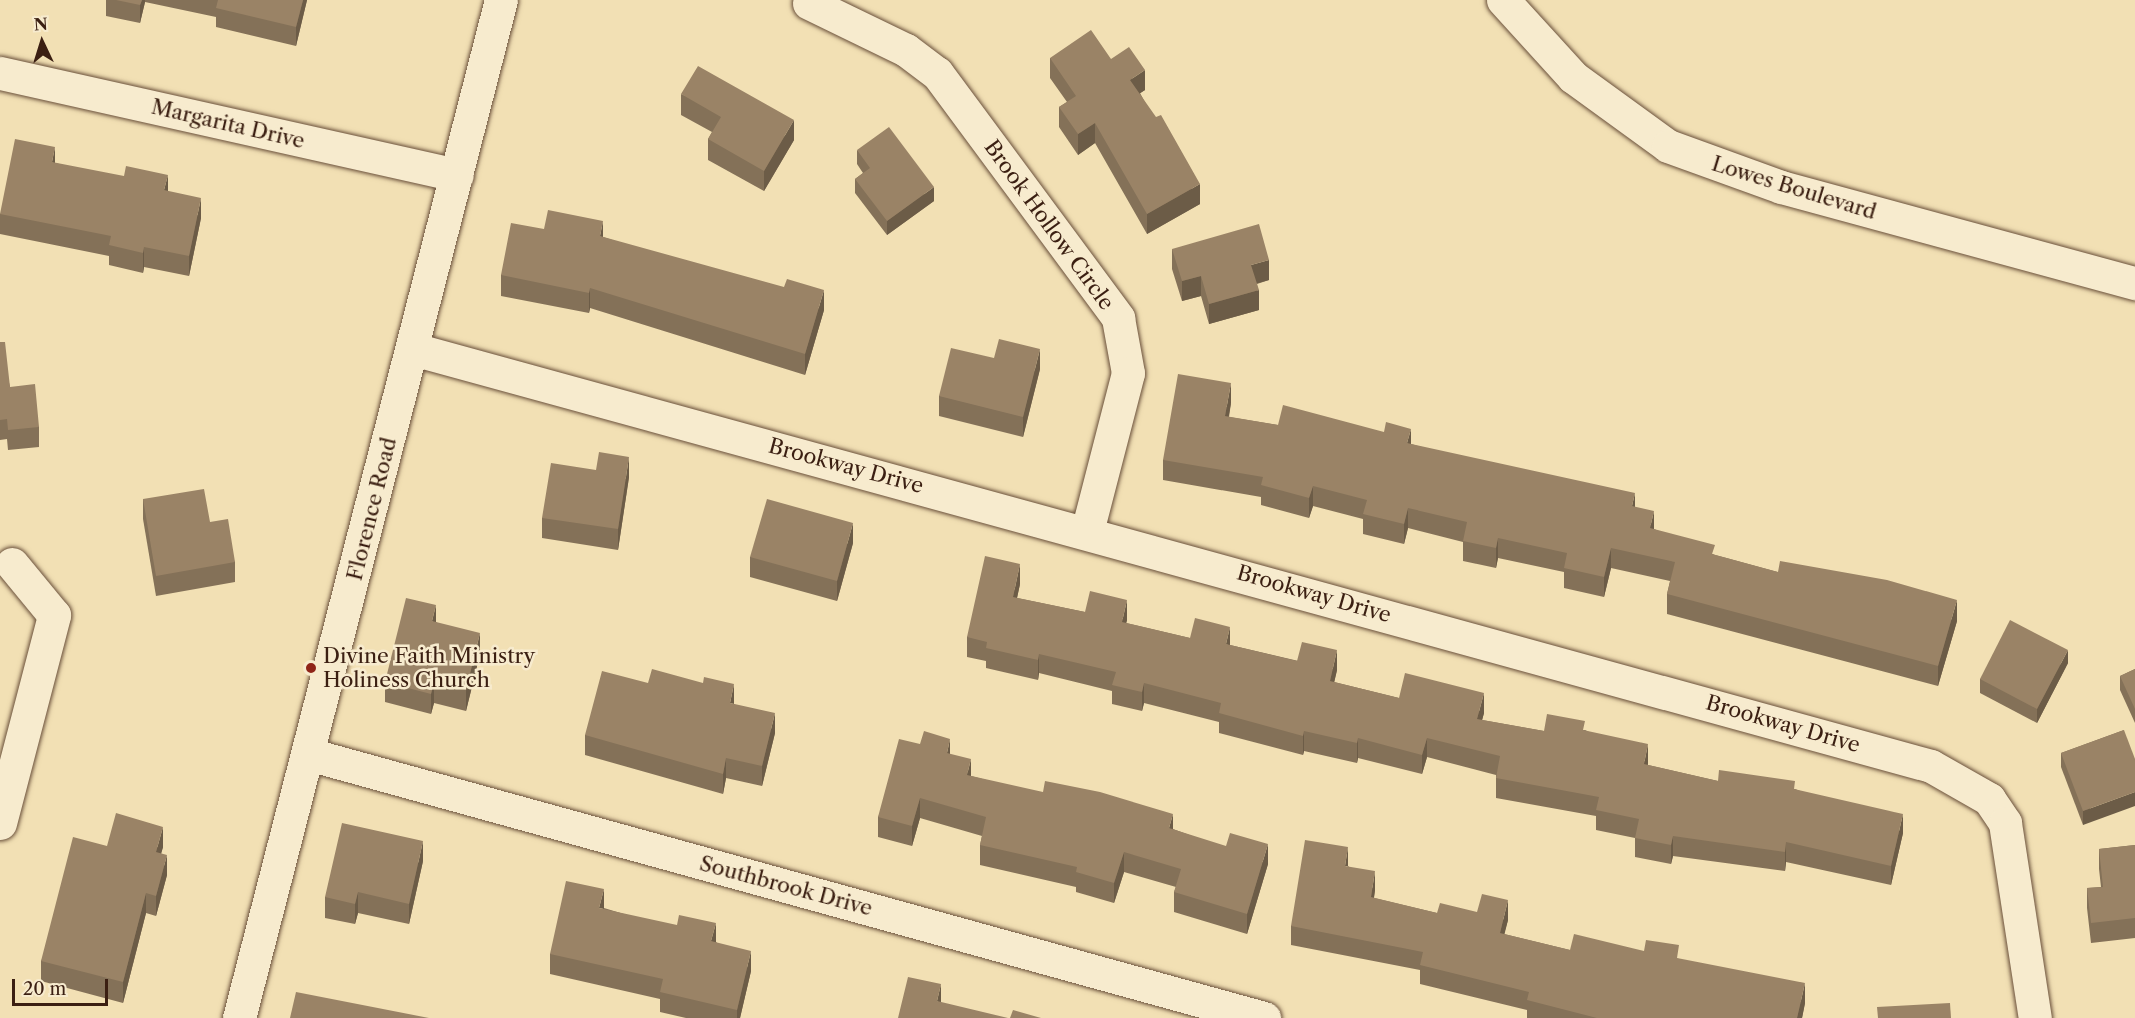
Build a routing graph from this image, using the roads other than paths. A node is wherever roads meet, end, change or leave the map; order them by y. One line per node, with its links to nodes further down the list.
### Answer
1 (501, 0): 5 (street, Florence Road)
2 (1503, 0): 6 (street, Lowes Boulevard)
3 (808, 3): 8 (street, Brook Hollow Circle)
4 (0, 73): 5 (street, Margarita Drive)
5 (457, 175): 7 (street, Florence Road)
6 (2135, 283)
7 (413, 349): 8 (street, Brookway Drive); 10 (street, Florence Road)
8 (1087, 531): 14 (street, Brookway Drive)
9 (12, 564): 11 (street)
10 (308, 754): 12 (street, Florence Road); 13 (street, Southbrook Drive)
11 (0, 823)
12 (239, 1018)
13 (1264, 1018)
14 (2035, 1018)

